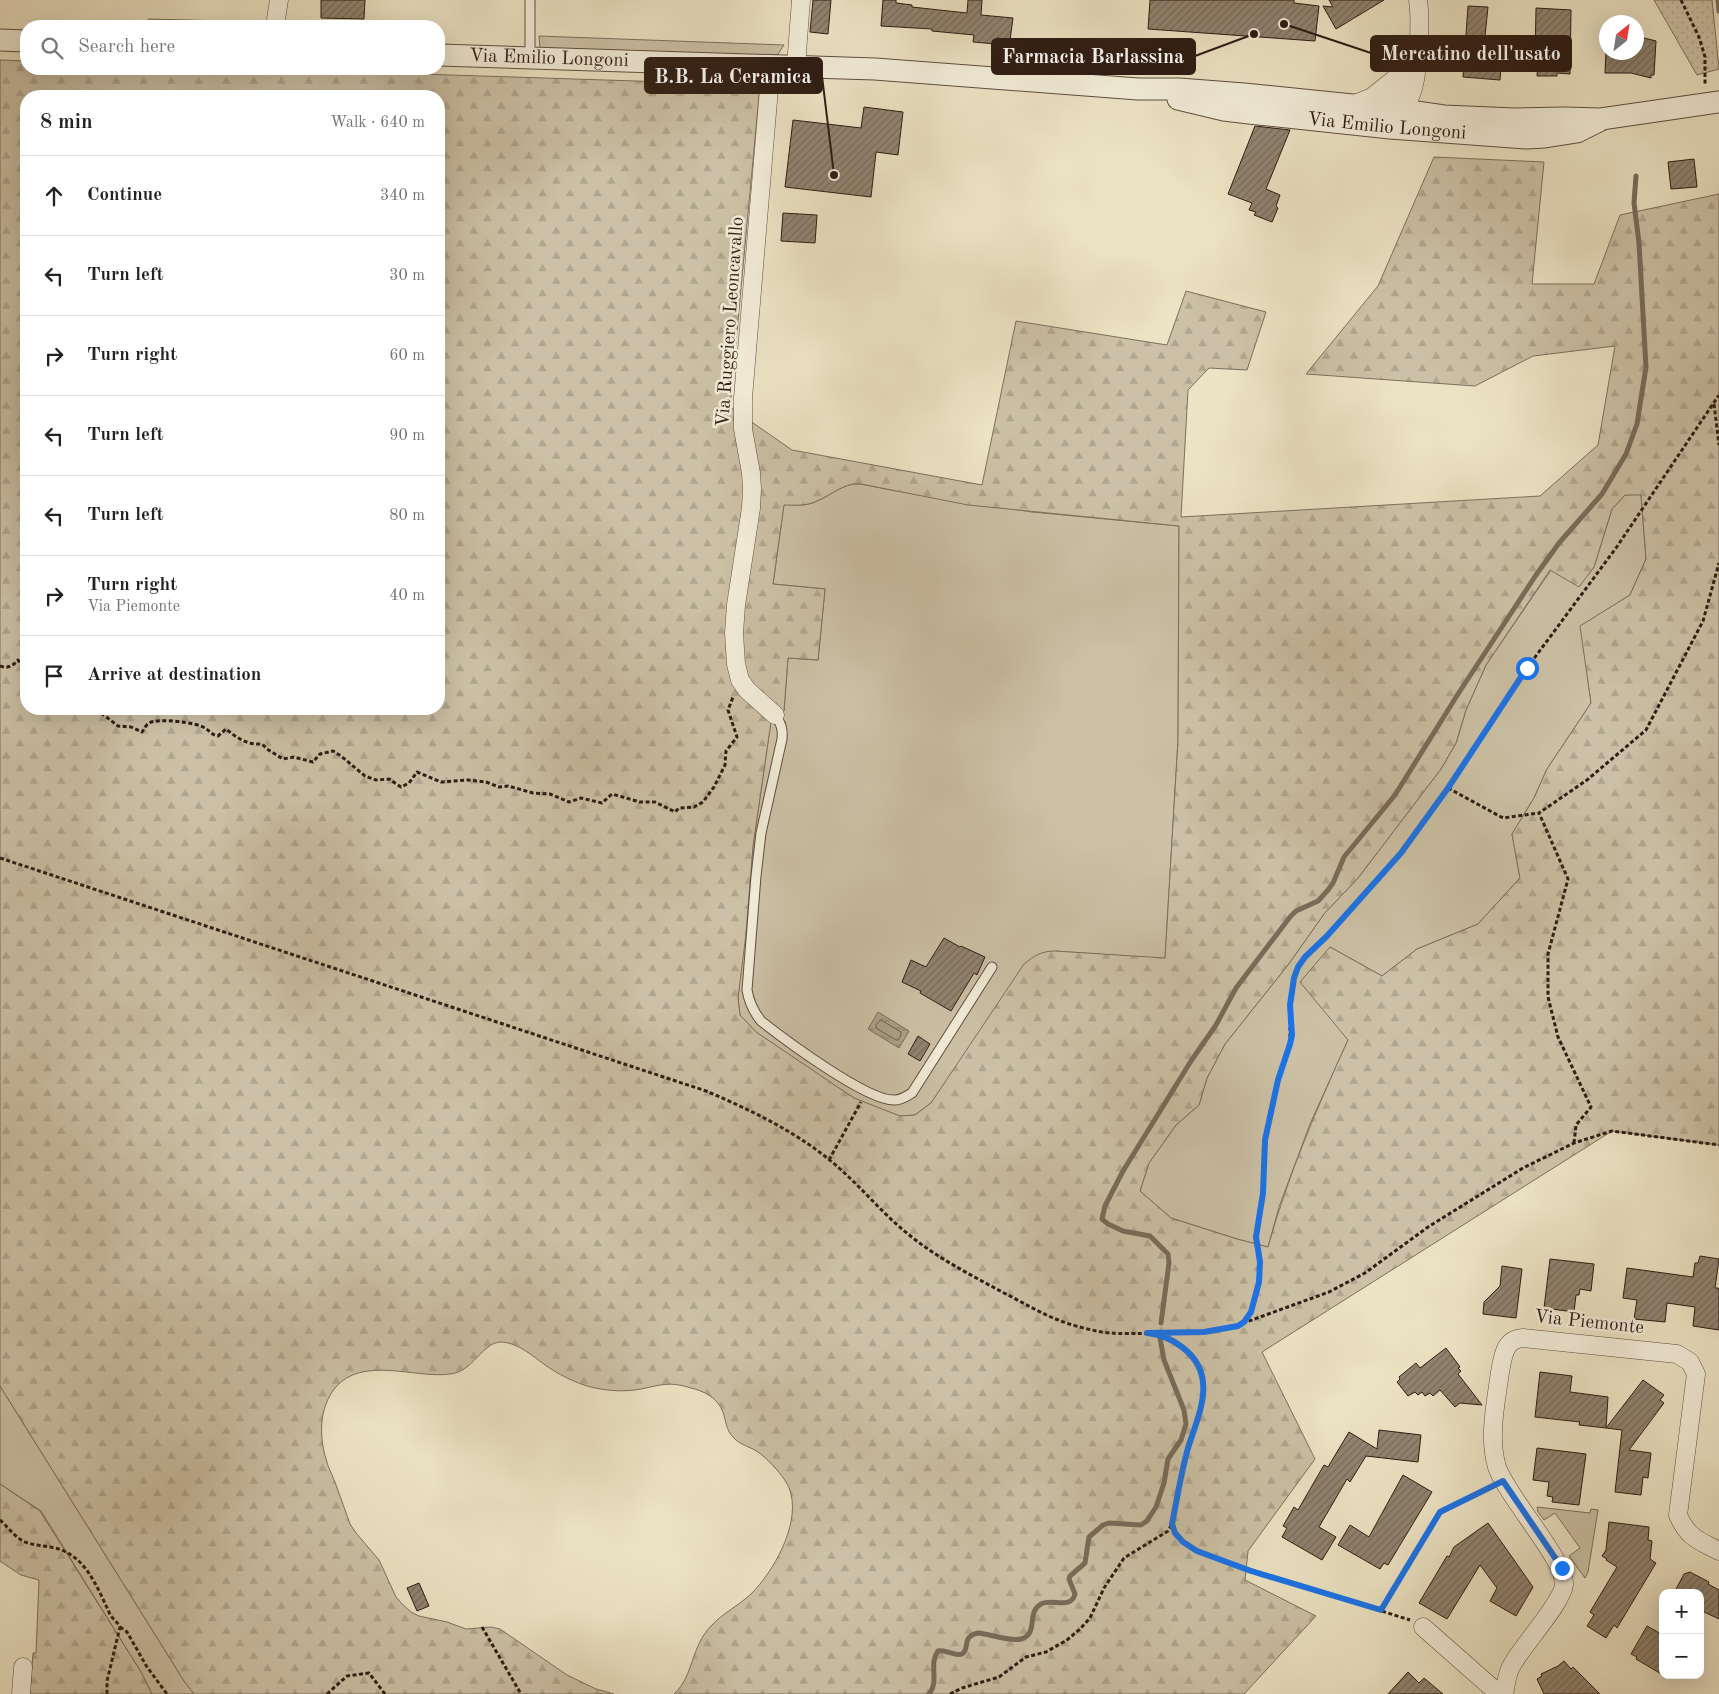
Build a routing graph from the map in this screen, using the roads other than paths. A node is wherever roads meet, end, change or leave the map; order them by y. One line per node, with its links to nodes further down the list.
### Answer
1 (279, 0): 5 (street)
2 (530, 0): 9 (lane)
3 (800, 0): 11 (street)
4 (1418, 0): 12 (street)
5 (277, 20)
6 (0, 40): 7 (street)
7 (20, 41)
8 (445, 55): 9 (street, Via Emilio Longoni)
9 (530, 58): 10 (street, Via Emilio Longoni)
10 (771, 65): 11 (street, Via Emilio Longoni); 21 (street, Via Ruggiero Leoncavallo)
11 (796, 66): 13 (street, Via Emilio Longoni)
12 (1407, 77): 15 (street); 16 (street); 18 (street)
13 (1138, 89): 15 (street, Via Emilio Longoni); 17 (street, Via Emilio Longoni)
14 (1712, 104): 19 (street, Via Emilio Longoni)
15 (1350, 106): 16 (street, Via Emilio Longoni)
16 (1398, 111): 17 (street, Via Emilio Longoni); 18 (street, Via Emilio Longoni); 20 (street, Via Emilio Longoni)
17 (1249, 113): 20 (street, Via Emilio Longoni)
18 (1444, 116): 19 (street, Via Emilio Longoni)
19 (1601, 119): 20 (street, Via Emilio Longoni)
20 (1526, 138)
21 (775, 715): 22 (lane)
22 (992, 967)
23 (1719, 1551): 28 (street, Via Piemonte)
24 (1423, 1627): 27 (street)
25 (23, 1667): 26 (street)
26 (21, 1694)
27 (1499, 1694)
28 (1504, 1694)

